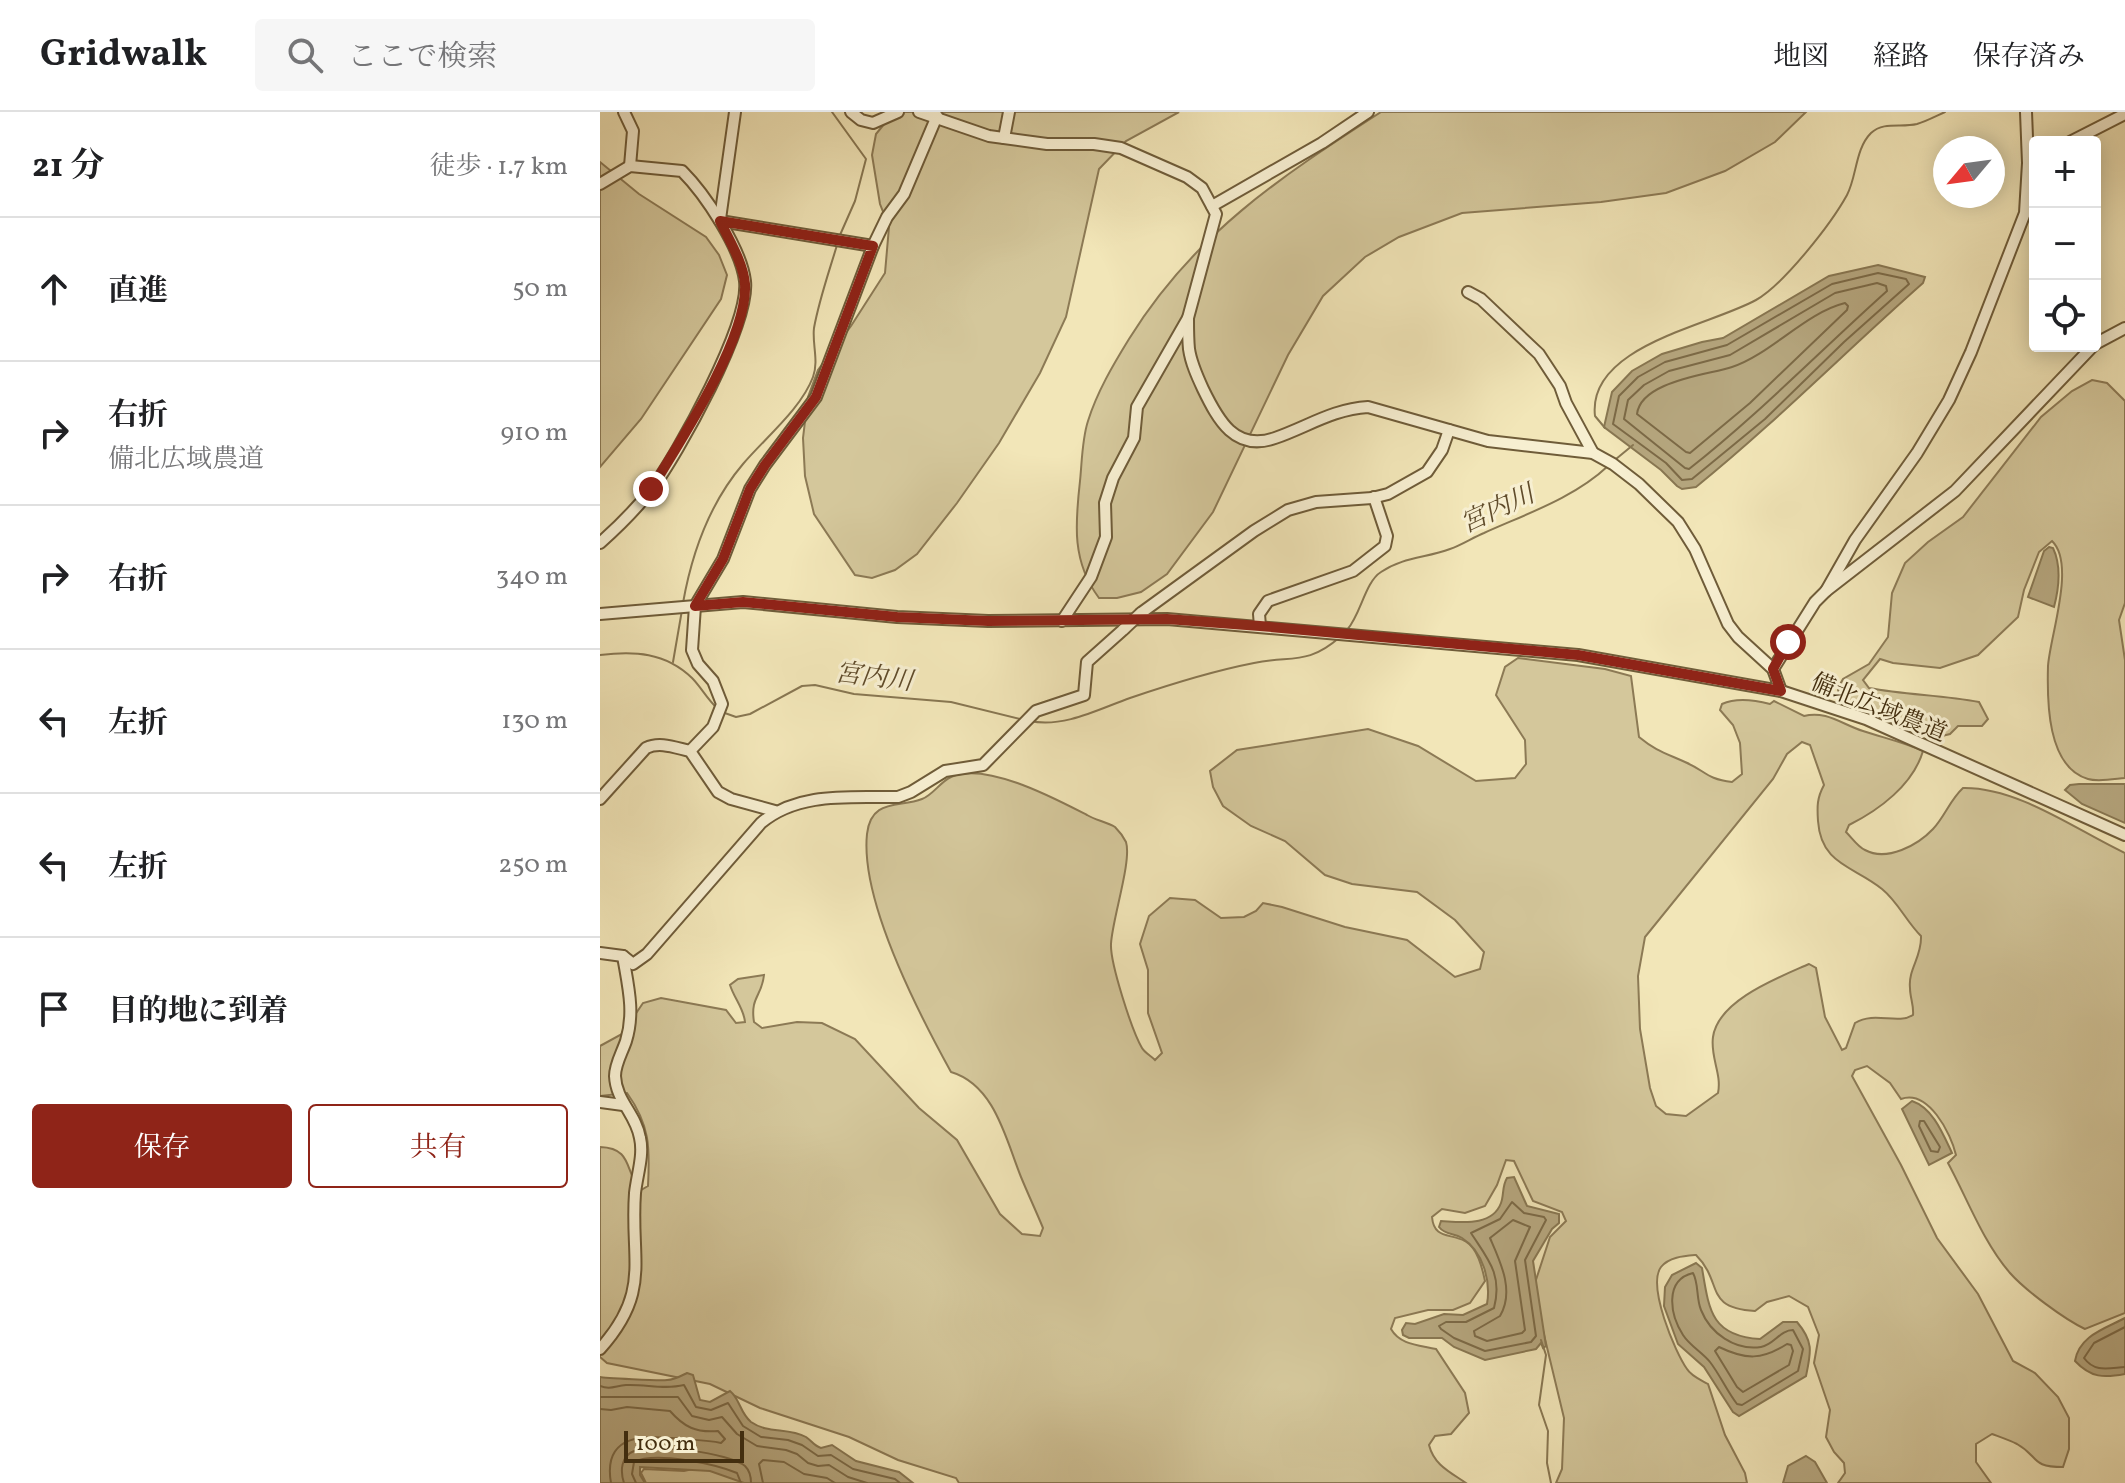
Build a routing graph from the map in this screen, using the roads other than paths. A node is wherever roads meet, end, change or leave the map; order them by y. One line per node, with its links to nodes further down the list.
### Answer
1 (624, 112): 14 (street)
2 (735, 112): 18 (street)
3 (851, 112): 4 (street)
4 (898, 112)
5 (919, 112): 10 (street)
6 (1009, 112): 13 (street)
7 (1368, 112): 17 (street)
8 (2026, 112): 12 (street)
9 (2125, 114): 11 (street)
10 (937, 116): 13 (street); 19 (street)
11 (2082, 136)
12 (2029, 137)
13 (1004, 138): 17 (street)
14 (630, 166): 15 (street); 18 (street)
15 (600, 184)
16 (2029, 184): 29 (street)
17 (1212, 206): 21 (street)
18 (720, 221): 19 (street); 28 (street)
19 (873, 246): 30 (street)
20 (1468, 292): 26 (street)
21 (1188, 318): 25 (street); 32 (street)
22 (2125, 328): 23 (street)
23 (2101, 341)
24 (2087, 352): 29 (street)
25 (1449, 430): 26 (street); 27 (street)
26 (1593, 453): 34 (street)
27 (1374, 497): 33 (street); 38 (street, bridge)
28 (600, 543)
29 (1826, 591): 34 (street)
30 (695, 606): 31 (street, 備北広域農道); 32 (street, 備北広域農道); 36 (street)
31 (600, 614)
32 (1062, 621): 33 (street, 備北広域農道)
33 (1260, 626): 35 (street, 備北広域農道)
34 (1773, 669): 35 (street)
35 (1781, 691): 39 (street, 備北広域農道)
36 (690, 751): 37 (street); 38 (street)
37 (600, 799)
38 (775, 811): 41 (street)
39 (2125, 835)
40 (600, 953): 41 (street)
41 (623, 956): 43 (street)
42 (600, 1102): 43 (street)
43 (623, 1105): 44 (street)
44 (600, 1349)

